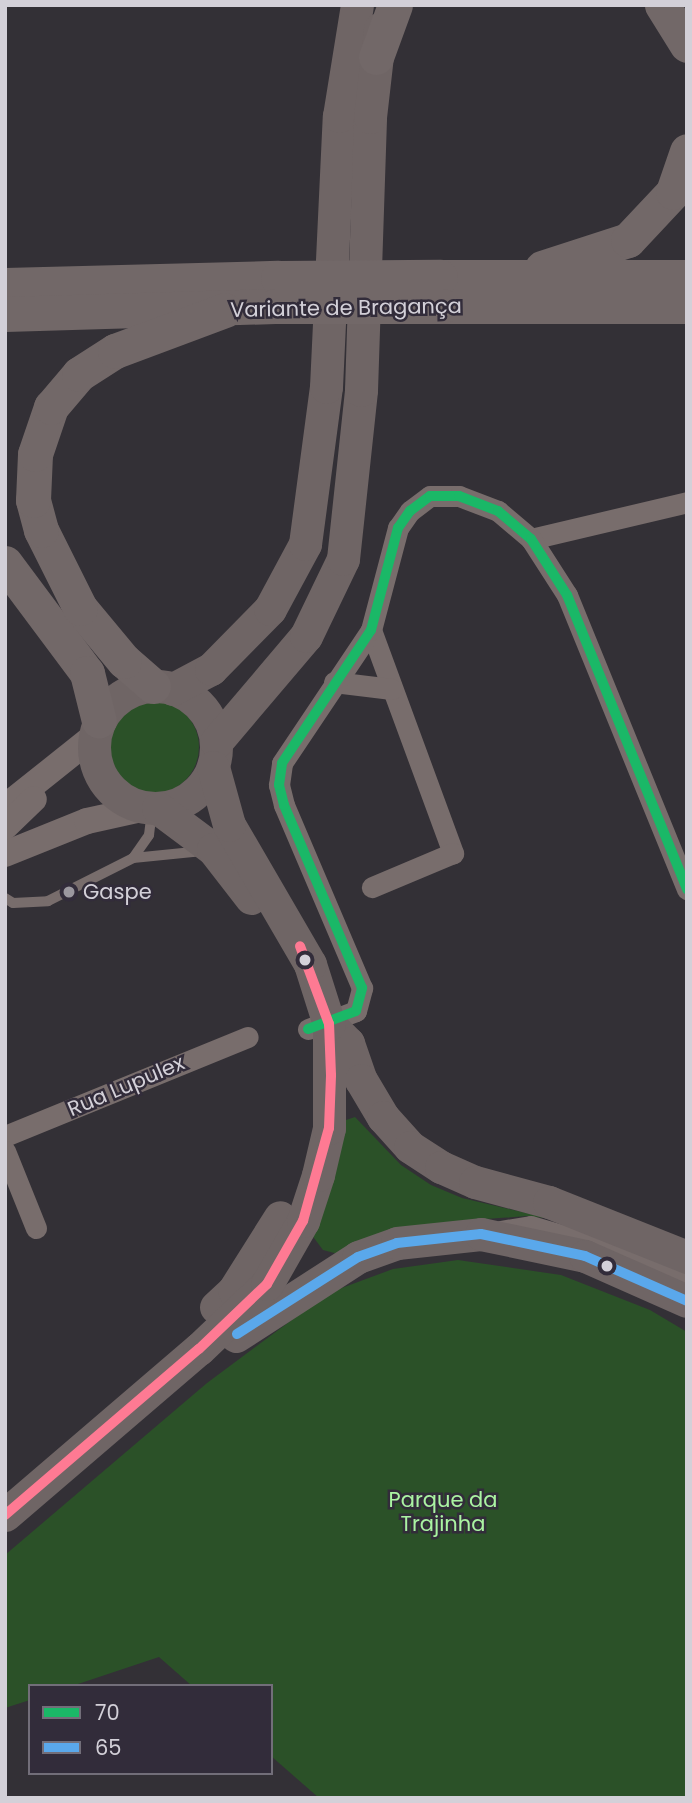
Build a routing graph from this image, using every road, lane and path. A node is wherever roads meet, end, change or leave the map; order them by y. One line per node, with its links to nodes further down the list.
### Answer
1 (357, 5): 21 (main road)
2 (384, 5): 6 (main road)
3 (395, 5): 6 (highway)
4 (662, 5): 5 (highway)
5 (687, 45)
6 (376, 57): 24 (main road)
7 (687, 151): 9 (highway)
8 (687, 277): 9 (highway, Variante de Bragança)
9 (509, 279): 11 (highway, Variante de Bragança)
10 (5, 285): 12 (highway, Variante de Bragança)
11 (441, 291): 12 (highway, Variante de Bragança, bridge); 13 (highway, Variante de Bragança)
12 (277, 292): 14 (highway, Variante de Bragança)
13 (687, 306)
14 (225, 310): 15 (highway, Variante de Bragança); 21 (highway)
15 (5, 314)
16 (687, 502): 17 (street)
17 (531, 539): 19 (street); 33 (street)
18 (5, 563): 23 (highway)
19 (371, 630): 20 (street); 22 (street)
20 (334, 682): 22 (street); 35 (street)
21 (163, 687): 23 (main road); 24 (main road)
22 (392, 689): 32 (street)
23 (97, 729): 25 (street); 27 (main road)
24 (214, 755): 27 (main road); 35 (main road)
25 (46, 776): 26 (street); 28 (street)
26 (5, 807)
27 (152, 808): 29 (main road); 30 (street); 31 (lane)
28 (5, 827)
29 (213, 849): 31 (lane); 35 (main road)
30 (5, 854)
31 (133, 858): 34 (lane)
32 (372, 887)
33 (687, 889)
34 (5, 898)
35 (318, 1027): 37 (main road); 38 (main road)
36 (248, 1037): 39 (street, Rua Lupulex)
37 (383, 1116): 38 (main road); 45 (main road)
38 (319, 1121): 41 (main road)
39 (5, 1136)
40 (5, 1151): 42 (street)
41 (289, 1223): 44 (main road); 47 (main road); 48 (main road)
42 (36, 1228)
43 (481, 1234): 44 (main road); 45 (street); 46 (main road)
44 (351, 1261): 47 (main road)
45 (686, 1263)
46 (687, 1301)
47 (198, 1349): 49 (main road)
48 (5, 1487)
49 (5, 1515)

